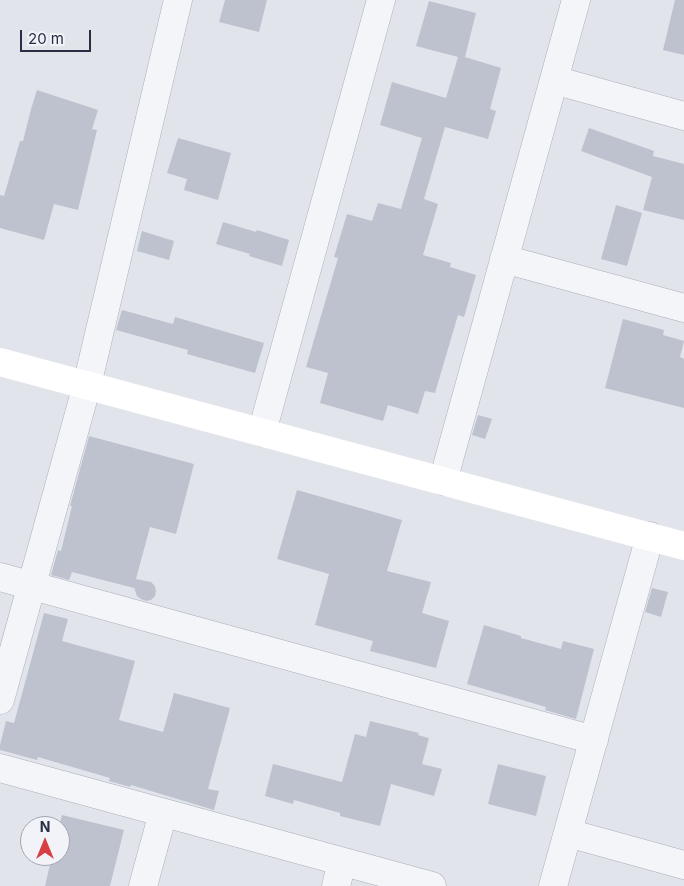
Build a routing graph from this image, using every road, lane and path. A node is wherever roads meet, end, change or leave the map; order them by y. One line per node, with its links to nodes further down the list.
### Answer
1 (178, 0): 9 (street)
2 (381, 0): 10 (street)
3 (576, 0): 4 (street)
4 (554, 80): 5 (street); 6 (street)
5 (684, 116)
6 (504, 259): 7 (street); 11 (street)
7 (684, 308)
8 (0, 362): 9 (main road)
9 (87, 385): 10 (main road); 15 (street)
10 (262, 432): 11 (main road)
11 (443, 481): 12 (main road)
12 (650, 536): 13 (main road); 17 (street)
13 (684, 546)
14 (0, 577): 15 (street)
15 (32, 586): 16 (street); 17 (street)
16 (0, 700)
17 (594, 740): 20 (street)
18 (0, 768): 19 (street)
19 (163, 813): 22 (street); 23 (street)
20 (568, 833): 21 (street); 25 (street)
21 (684, 865)
22 (339, 874): 24 (street)
23 (143, 886)
24 (432, 886)
25 (553, 886)

